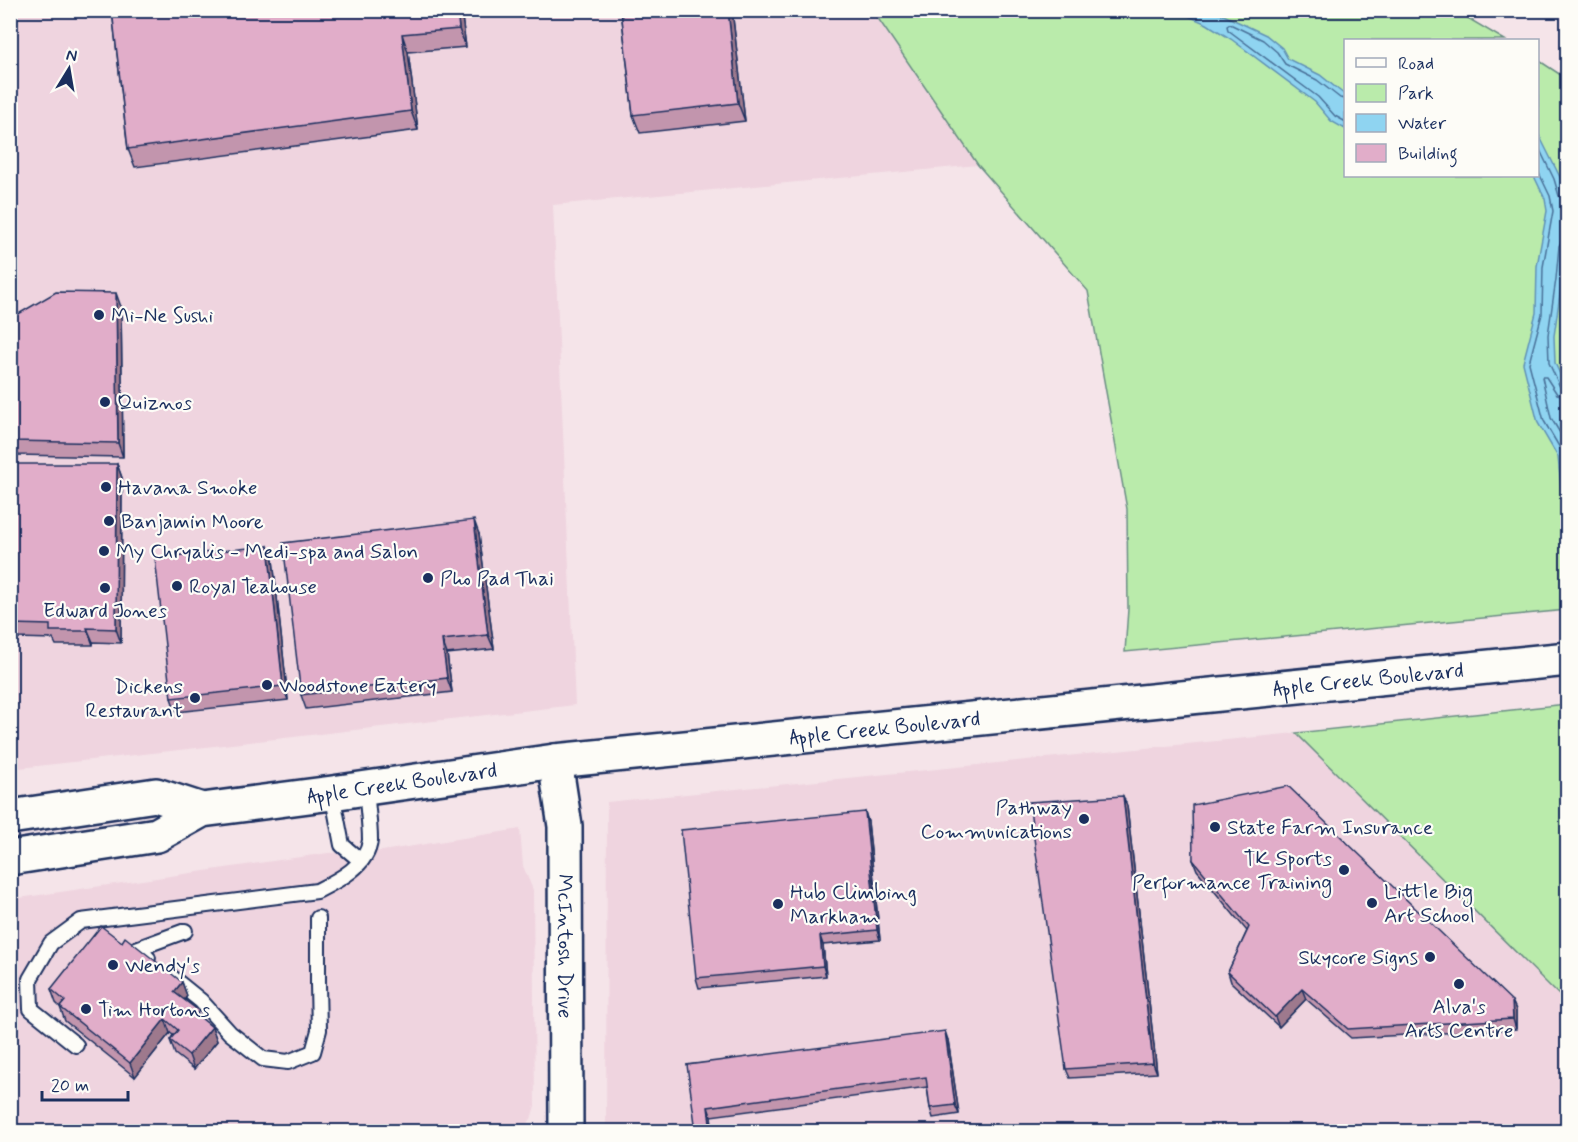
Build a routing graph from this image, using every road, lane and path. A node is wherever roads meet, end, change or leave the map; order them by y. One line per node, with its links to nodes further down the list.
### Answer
1 (1555, 661): 2 (main road, Apple Creek Boulevard)
2 (555, 761): 3 (main road, Apple Creek Boulevard); 12 (main road, McIntosh Drive)
3 (366, 788): 4 (main road, Apple Creek Boulevard); 8 (lane)
4 (332, 793): 5 (main road, Apple Creek Boulevard); 8 (lane)
5 (202, 810): 6 (main road, Apple Creek Boulevard); 7 (main road, Apple Creek Boulevard)
6 (10, 818)
7 (10, 858)
8 (361, 861): 11 (lane)
9 (318, 918): 10 (lane)
10 (185, 931)
11 (76, 1045)
12 (566, 1131)

